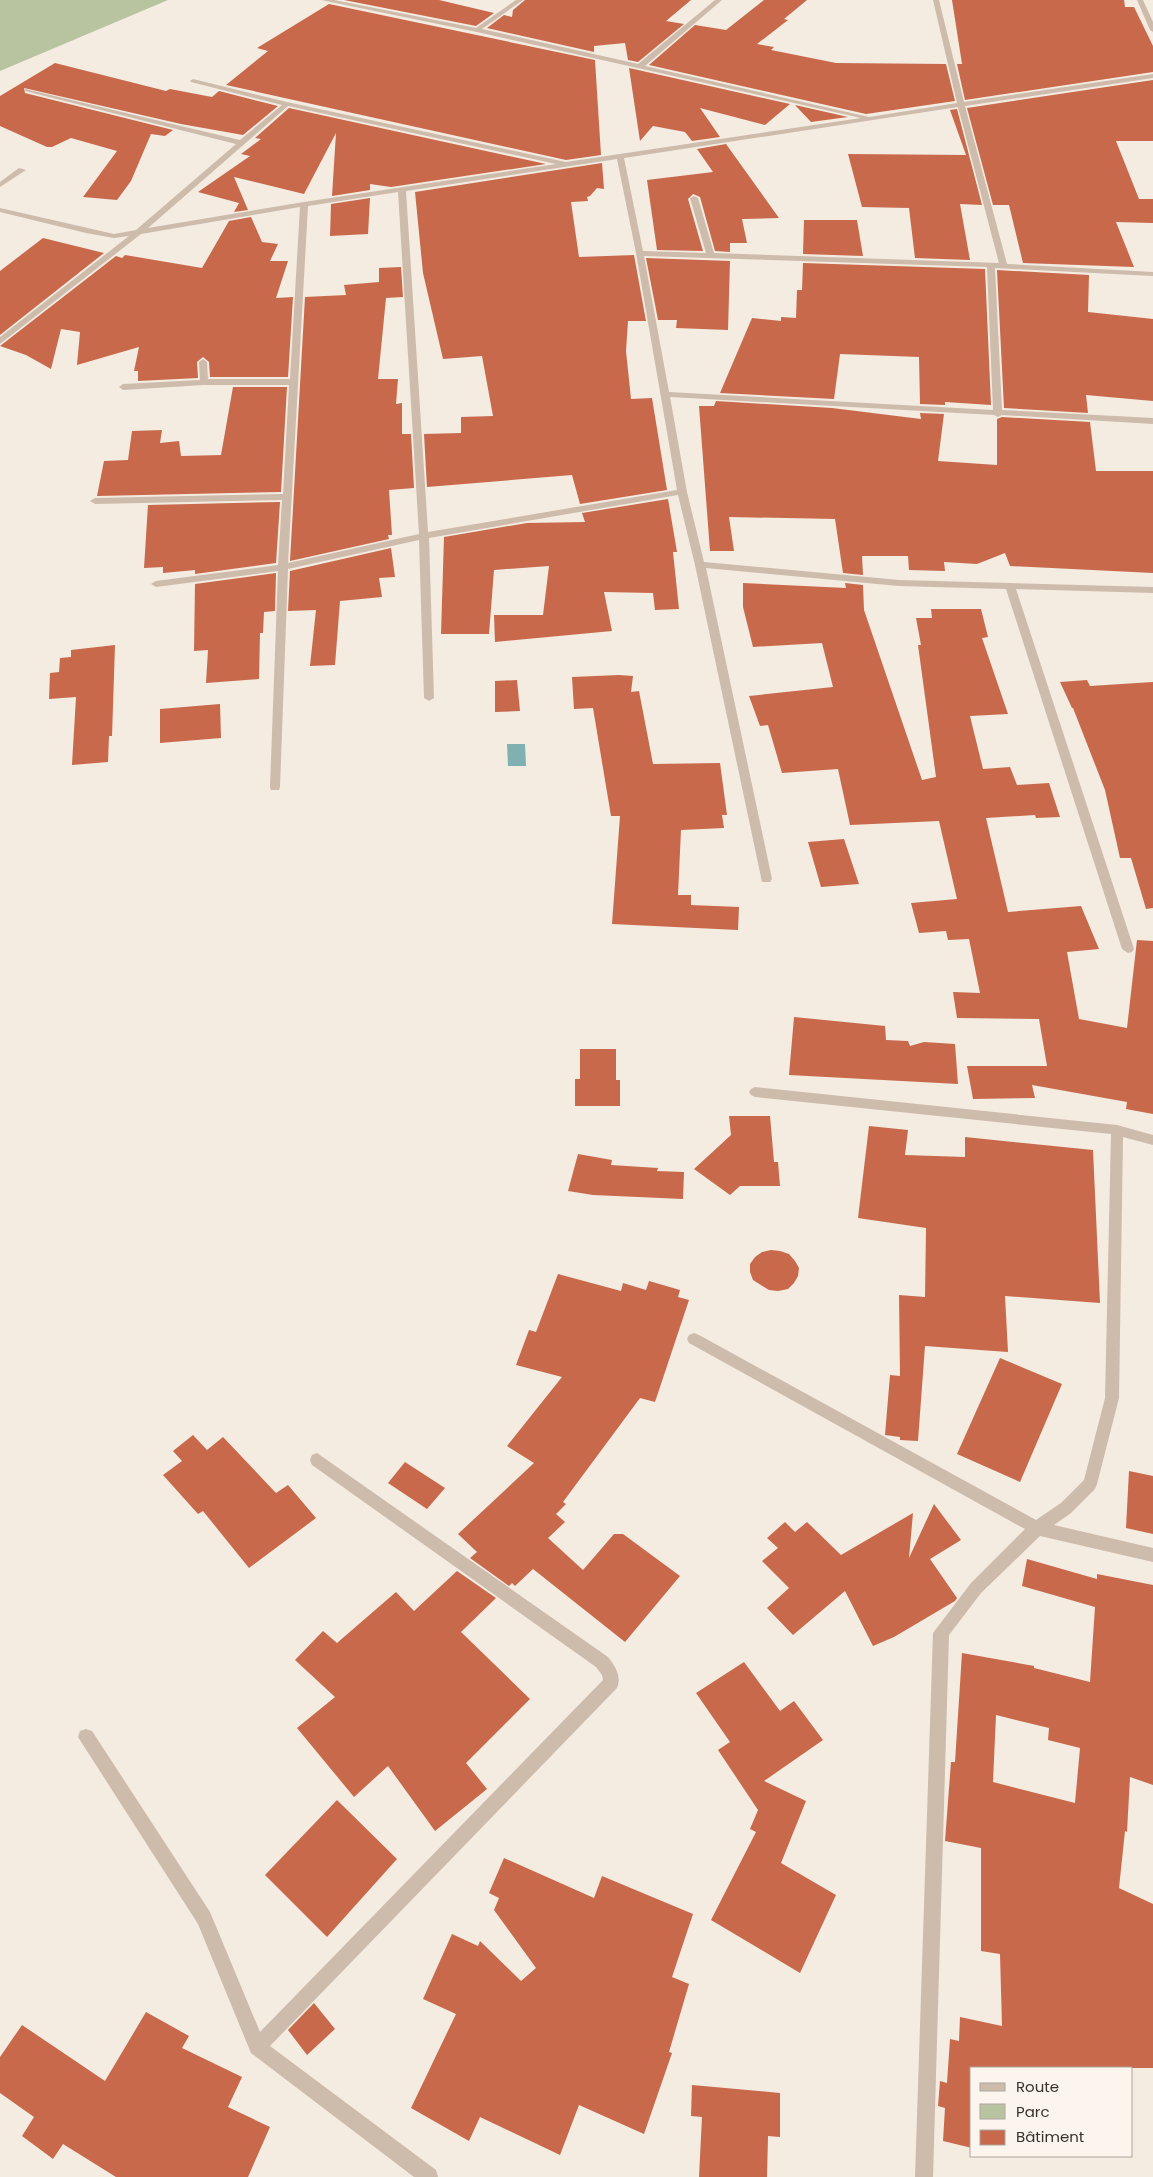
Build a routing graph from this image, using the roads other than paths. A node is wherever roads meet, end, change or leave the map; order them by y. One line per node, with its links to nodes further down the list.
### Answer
1 (324, 0): 6 (street)
2 (520, 0): 6 (street)
3 (719, 0): 8 (street)
4 (936, 0): 13 (street)
5 (1140, 0): 7 (street)
6 (477, 30): 8 (street)
7 (1153, 30)
8 (639, 67): 14 (street)
9 (1153, 76): 13 (street)
10 (193, 81): 12 (street)
11 (27, 90): 15 (street)
12 (288, 104): 15 (street); 17 (street)
13 (960, 106): 14 (street); 28 (street)
14 (874, 118): 16 (street)
15 (242, 143): 24 (street)
16 (620, 158): 17 (street); 25 (street)
17 (572, 165): 20 (street)
18 (22, 170): 19 (street)
19 (0, 185)
20 (402, 189): 22 (street); 41 (street)
21 (694, 198): 26 (street)
22 (304, 204): 24 (street); 33 (street)
23 (0, 210): 24 (street)
24 (139, 232): 30 (street)
25 (640, 253): 26 (street); 35 (street)
26 (710, 254): 27 (street)
27 (991, 265): 28 (street); 36 (street)
28 (1004, 266): 29 (street)
29 (1153, 274)
30 (0, 340)
31 (204, 362): 32 (street)
32 (204, 382): 33 (street); 34 (street)
33 (294, 382): 39 (street)
34 (123, 387)
35 (664, 394): 36 (street); 38 (street)
36 (998, 414): 37 (street)
37 (1153, 421)
38 (682, 492): 41 (street); 42 (street)
39 (287, 497): 40 (street); 43 (street)
40 (95, 500)
41 (424, 536): 43 (street); 47 (street)
42 (700, 565): 45 (street); 49 (street)
43 (283, 567): 44 (street); 48 (street)
44 (156, 584)
45 (1010, 585): 46 (street); 50 (street)
46 (1153, 590)
47 (429, 698)
48 (275, 787)
49 (766, 879)
50 (1128, 949)
51 (755, 1092): 52 (street)
52 (1117, 1130): 53 (street); 56 (street)
53 (1153, 1140)
54 (694, 1339): 56 (street)
55 (317, 1460): 59 (street)
56 (1037, 1528): 57 (street); 61 (street)
57 (1153, 1555)
58 (86, 1737): 59 (street)
59 (257, 2047): 60 (street)
60 (429, 2177)
61 (924, 2177)

